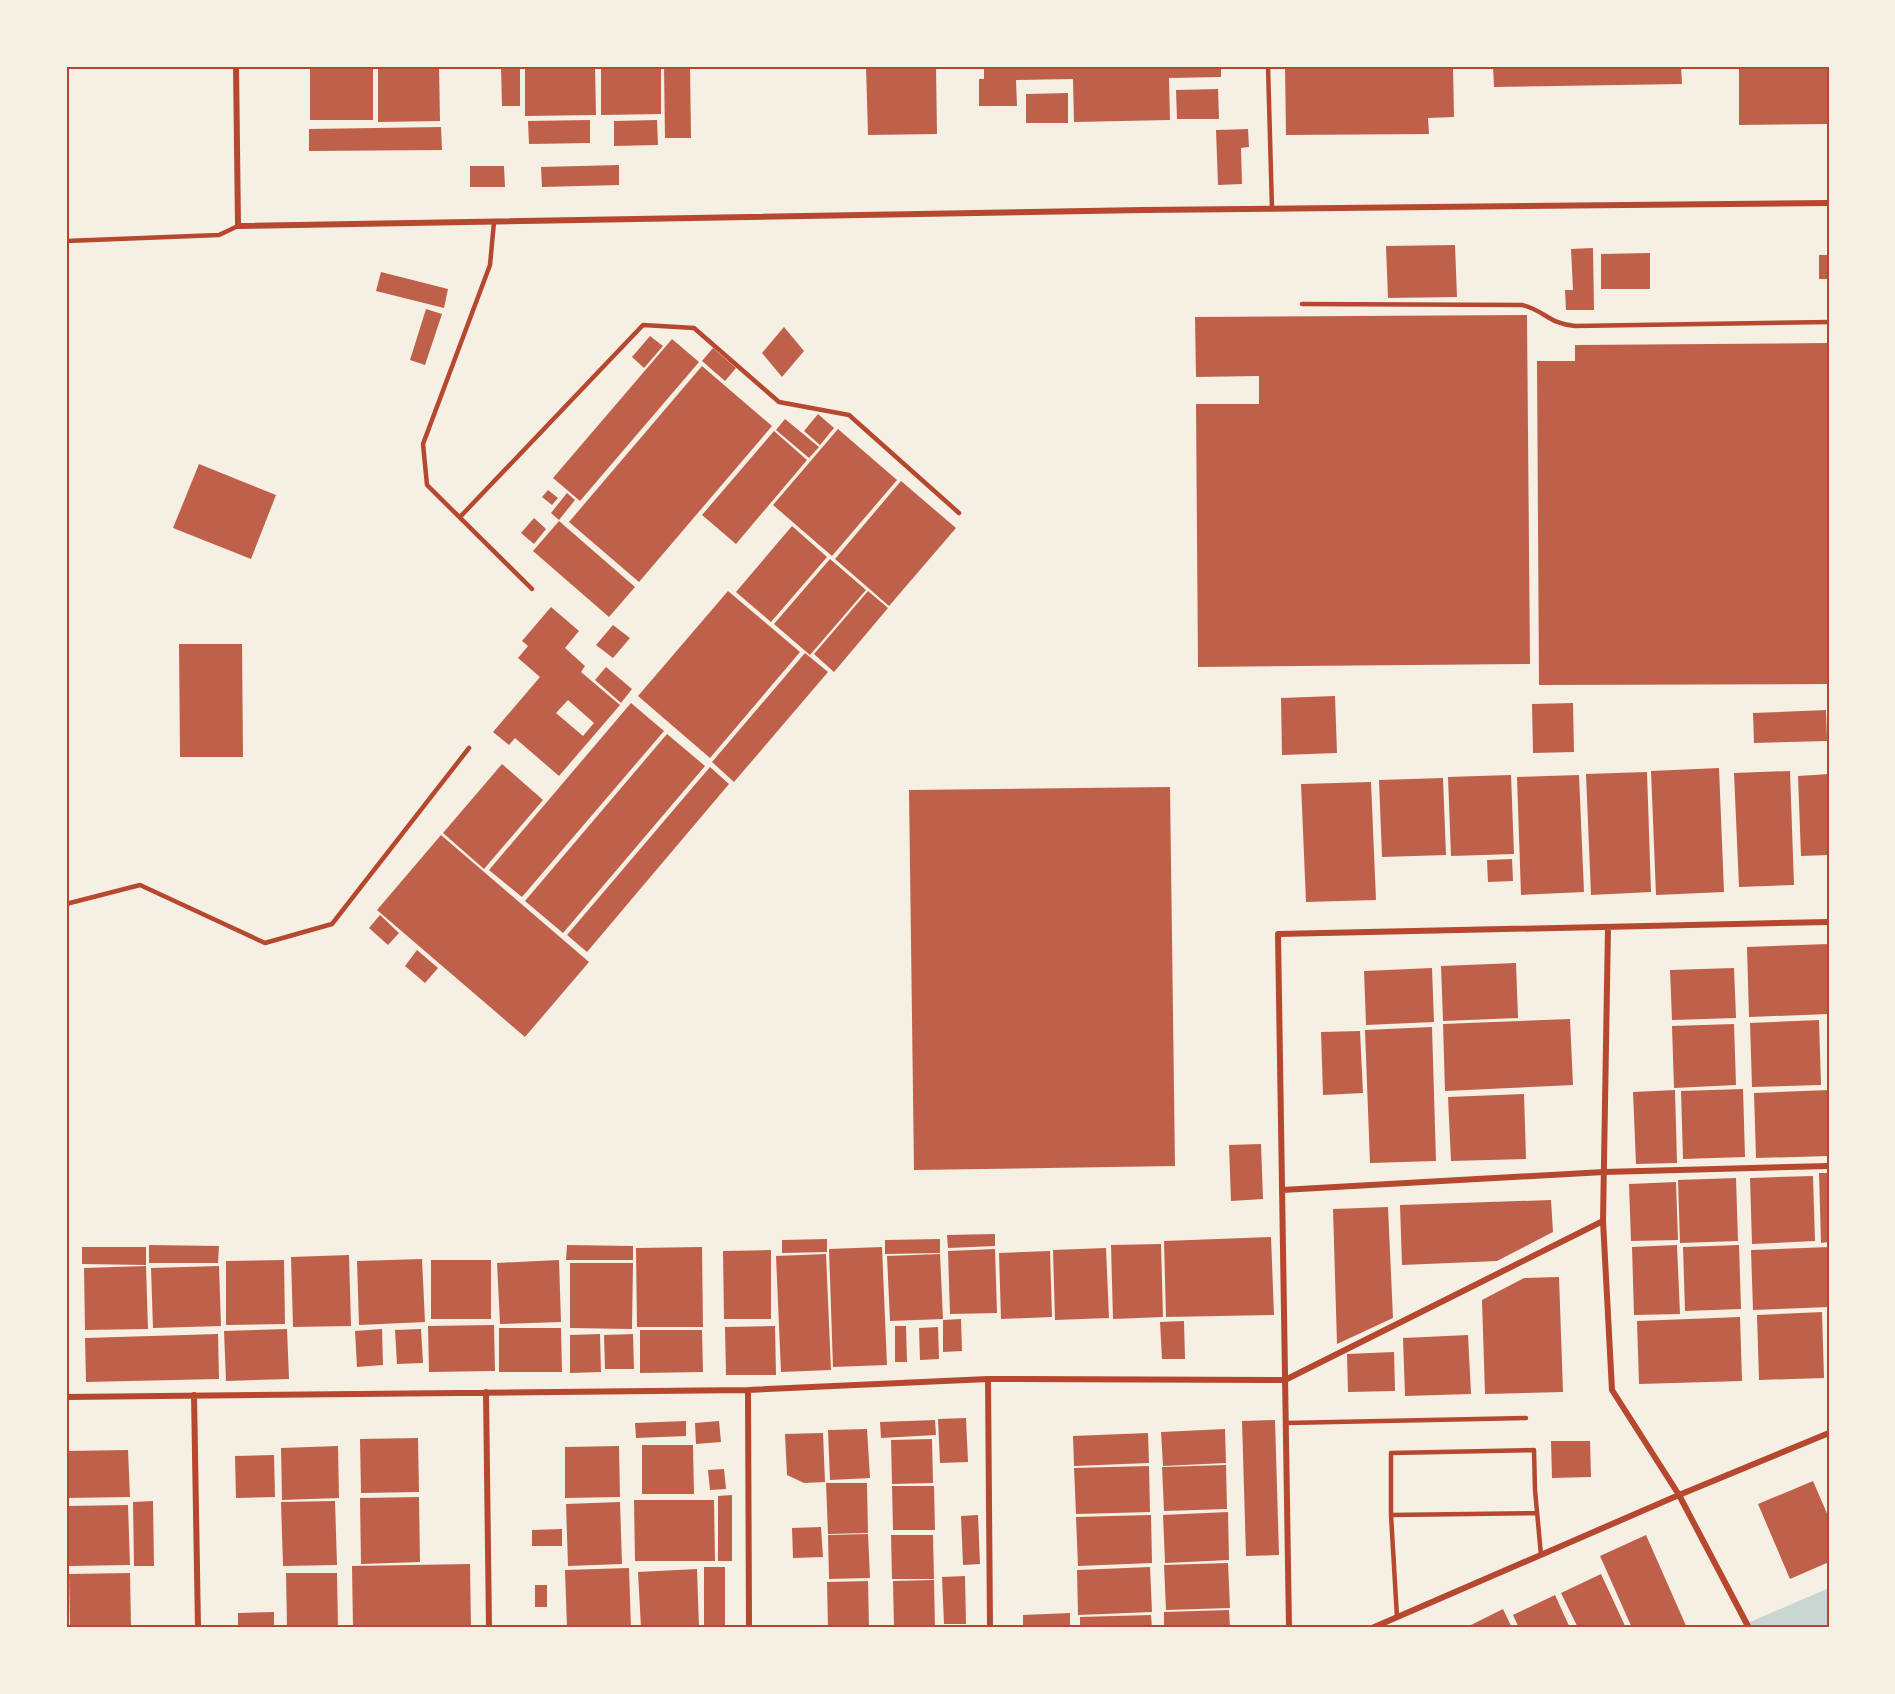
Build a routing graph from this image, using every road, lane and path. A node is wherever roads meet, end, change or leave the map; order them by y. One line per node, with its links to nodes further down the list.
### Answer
1 (236, 66): 6 (street)
2 (1268, 66): 4 (lane)
3 (1829, 203): 4 (street)
4 (1272, 209): 5 (street)
5 (494, 222): 6 (street); 11 (lane)
6 (238, 226): 7 (lane)
7 (66, 241)
8 (1302, 304): 9 (lane)
9 (1829, 322)
10 (959, 513): 11 (lane)
11 (459, 517): 12 (lane)
12 (532, 590)
13 (470, 748): 14 (lane)
14 (66, 904)
15 (1829, 922): 16 (street)
16 (1608, 927): 18 (street); 19 (street)
17 (1829, 1166): 18 (street)
18 (1604, 1172): 19 (street); 20 (street)
19 (1282, 1190): 22 (street)
20 (1603, 1221): 22 (street); 30 (street)
21 (988, 1379): 22 (street); 23 (street); 38 (street)
22 (1285, 1380): 28 (street)
23 (748, 1390): 24 (street); 37 (street)
24 (486, 1392): 25 (street); 36 (street)
25 (194, 1395): 26 (street); 35 (street)
26 (66, 1397)
27 (1526, 1418): 28 (lane)
28 (1286, 1423): 39 (street)
29 (1829, 1433): 30 (street)
30 (1679, 1495): 33 (street); 41 (street)
31 (1537, 1514): 32 (lane); 32 (lane); 33 (lane)
32 (1391, 1515): 34 (lane)
33 (1542, 1555): 34 (street)
34 (1397, 1617): 40 (street)
35 (198, 1628)
36 (489, 1628)
37 (749, 1628)
38 (990, 1628)
39 (1289, 1628)
40 (1372, 1628)
41 (1749, 1628)

